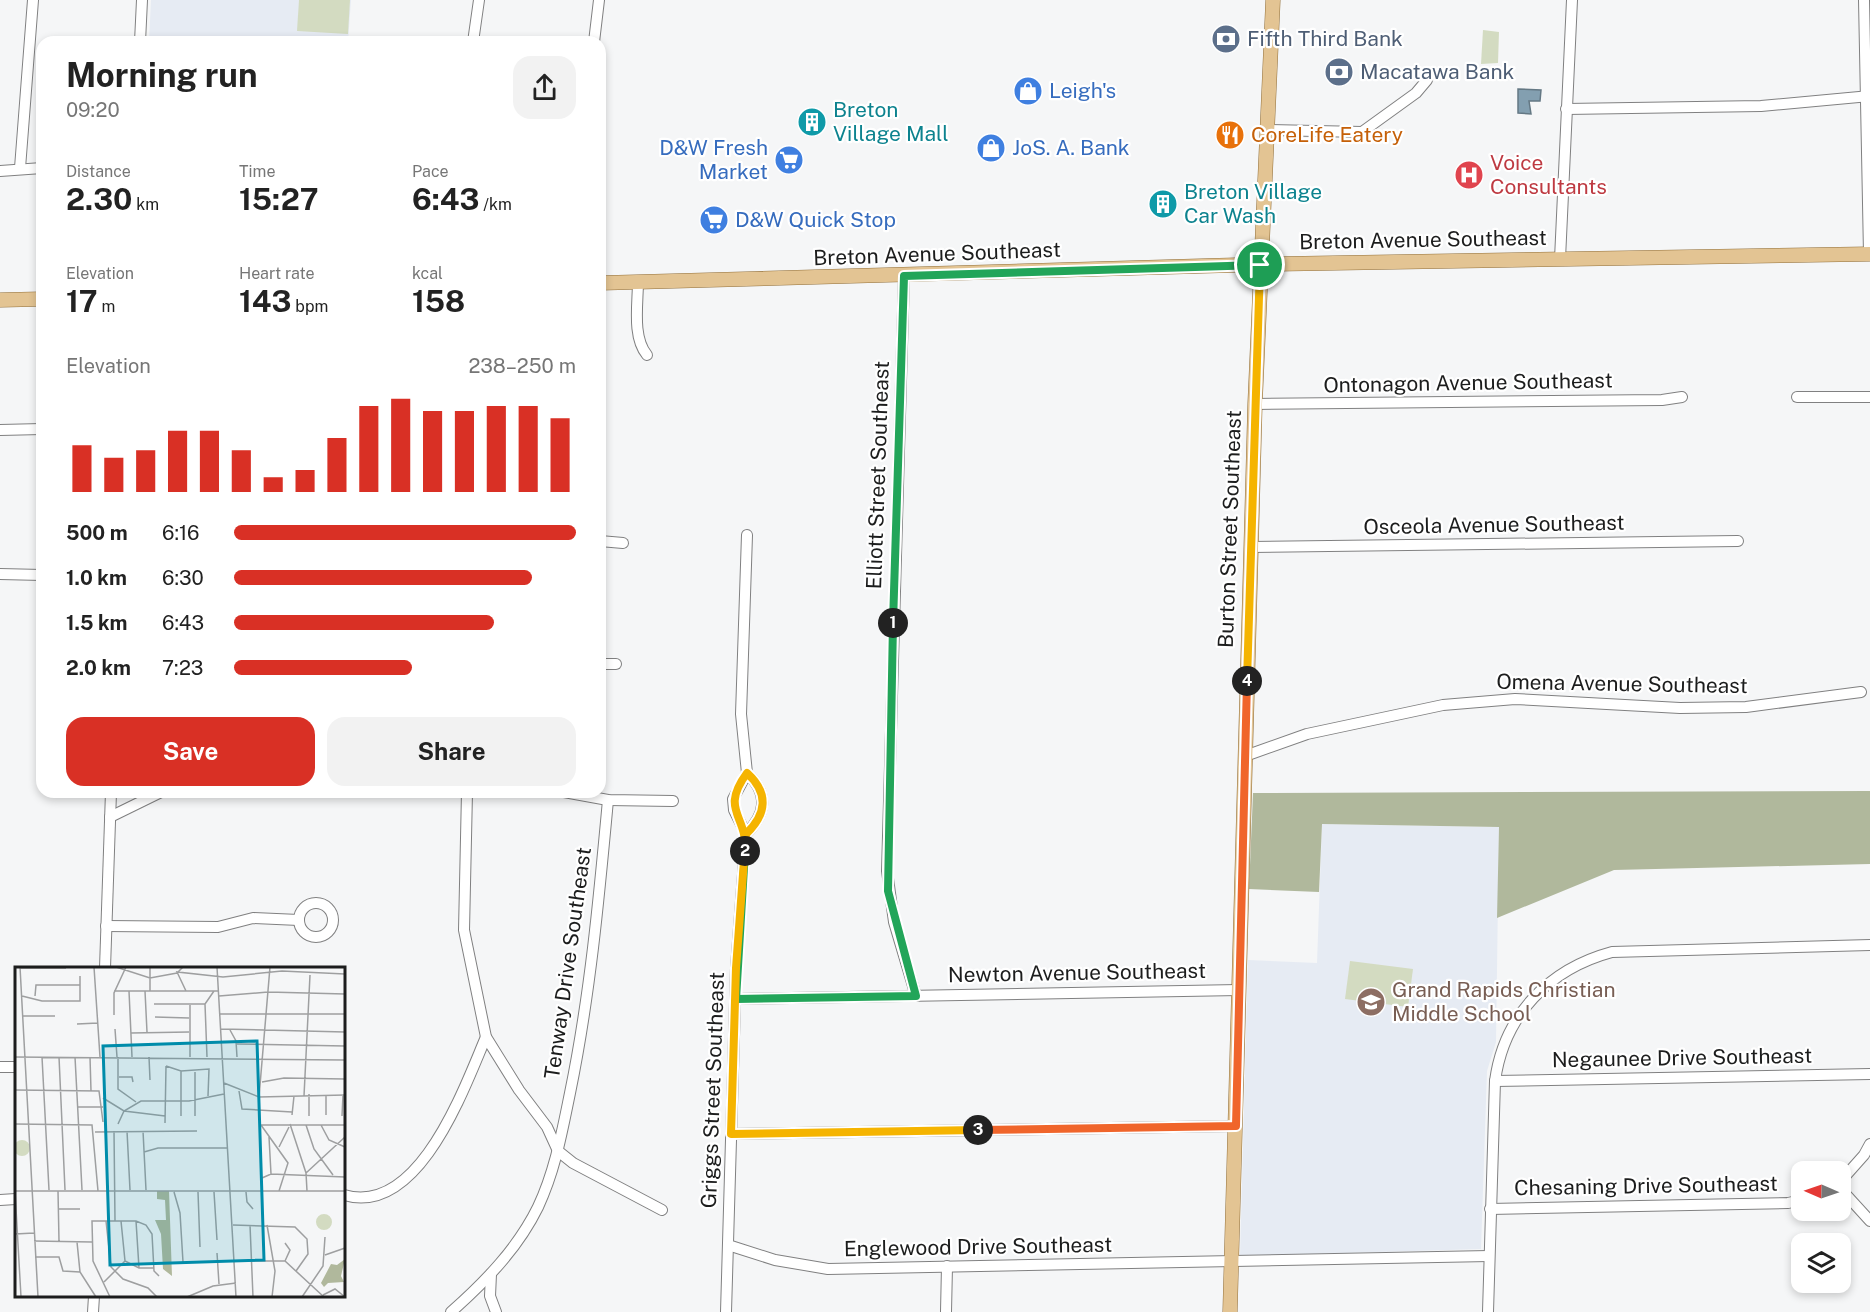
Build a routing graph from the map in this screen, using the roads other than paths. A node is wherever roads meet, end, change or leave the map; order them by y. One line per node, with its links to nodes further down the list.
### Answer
1 (33, 0): 15 (street)
2 (142, 0): 8 (street)
3 (479, 0): 9 (street)
4 (599, 0): 10 (street)
5 (1273, 0): 14 (main road, Burton Street Southeast)
6 (1572, 0): 13 (street)
7 (1864, 0): 12 (street)
8 (140, 36)
9 (474, 36)
10 (595, 36)
11 (1427, 80): 14 (street)
12 (1868, 96): 13 (street); 18 (street)
13 (1566, 109): 19 (street)
14 (1267, 130): 20 (main road, Burton Street Southeast)
15 (20, 168): 16 (street); 17 (street)
16 (36, 168)
17 (0, 171)
18 (1870, 254): 19 (main road, Breton Avenue Southeast)
19 (1560, 259): 20 (main road, Breton Avenue Southeast)
20 (1260, 265): 21 (main road, Breton Avenue Southeast); 30 (main road, Burton Street Southeast)
21 (904, 276): 22 (main road, Breton Avenue Southeast); 58 (street, Elliott Street Southeast)
22 (638, 281): 23 (main road, Breton Avenue Southeast); 26 (street)
23 (606, 283)
24 (36, 299): 25 (main road)
25 (0, 300)
26 (647, 356)
27 (1682, 397): 30 (street, Ontonagon Avenue Southeast)
28 (1797, 397): 29 (street)
29 (1870, 397)
30 (1255, 404): 37 (main road, Burton Street Southeast)
31 (0, 429): 32 (street)
32 (36, 429)
33 (747, 535): 44 (street, Griggs Street Southeast)
34 (1738, 541): 37 (street, Osceola Avenue Southeast)
35 (606, 542): 36 (street)
36 (623, 543)
37 (1251, 548): 43 (main road, Burton Street Southeast)
38 (0, 574): 39 (street)
39 (36, 575)
40 (606, 664): 41 (street)
41 (616, 664)
42 (1861, 692): 43 (street, Omena Avenue Southeast)
43 (1245, 756): 57 (main road, Burton Street Southeast)
44 (747, 773): 52 (street, Griggs Street Southeast); 52 (street, Griggs Street Southeast)
45 (111, 798): 51 (street)
46 (149, 798): 51 (street)
47 (467, 798): 60 (street)
48 (597, 798): 49 (street)
49 (608, 800): 50 (street); 66 (street, Tenway Drive Southeast)
50 (674, 801)
51 (110, 817): 54 (street)
52 (746, 834): 59 (street, Griggs Street Southeast)
53 (299, 920): 54 (street)
54 (106, 926): 56 (street)
55 (1870, 945): 62 (street)
56 (105, 967)
57 (1239, 990): 58 (street, Newton Avenue Southeast); 63 (main road, Burton Street Southeast)
58 (916, 996): 59 (street, Newton Avenue Southeast)
59 (736, 999): 64 (street, Griggs Street Southeast)
60 (486, 1037): 66 (street); 68 (street)
61 (1870, 1074): 62 (street, Negaunee Drive Southeast)
62 (1495, 1081): 73 (street)
63 (1236, 1126): 64 (street); 78 (main road, Burton Street Southeast)
64 (731, 1134): 76 (street, Griggs Street Southeast)
65 (1870, 1144): 67 (street)
66 (558, 1151): 74 (street); 80 (street, Tenway Drive Southeast)
67 (1851, 1170)
68 (345, 1195)
69 (15, 1199): 70 (street)
70 (0, 1200)
71 (1851, 1200): 75 (street)
72 (1791, 1202): 73 (street, Chesaning Drive Southeast)
73 (1490, 1209): 77 (street)
74 (662, 1210)
75 (1870, 1221)
76 (728, 1245): 79 (street, Englewood Drive Southeast); 85 (street, Griggs Street Southeast)
77 (1489, 1256): 78 (street); 88 (street)
78 (1232, 1261): 79 (street, Englewood Drive Southeast); 87 (main road, Burton Street Southeast)
79 (947, 1266): 86 (street)
80 (491, 1274): 83 (street, Tenway Drive Southeast); 84 (street)
81 (94, 1297): 82 (street)
82 (93, 1312)
83 (451, 1312)
84 (496, 1312)
85 (726, 1312)
86 (946, 1312)
87 (1230, 1312)
88 (1488, 1312)

